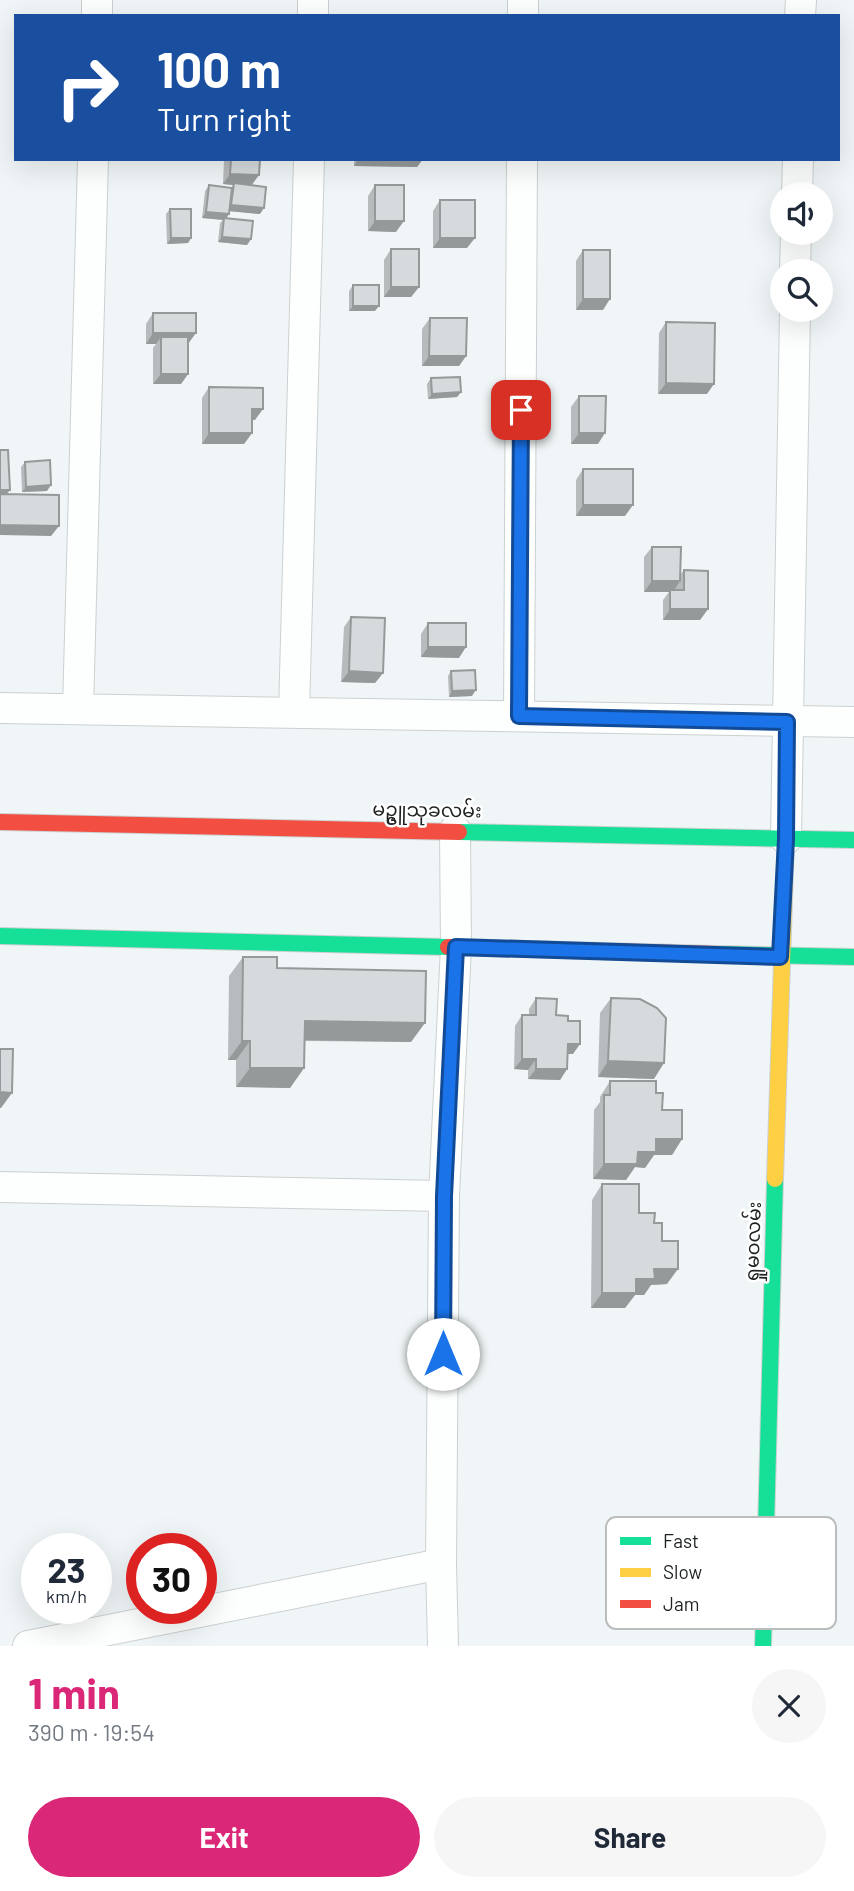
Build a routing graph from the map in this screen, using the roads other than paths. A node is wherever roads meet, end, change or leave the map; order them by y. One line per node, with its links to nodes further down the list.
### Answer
1 (93, 161): 8 (street)
2 (309, 161): 9 (street)
3 (522, 161): 10 (street)
4 (797, 161): 5 (street)
5 (797, 182)
6 (795, 322): 11 (street)
7 (0, 708): 8 (street)
8 (78, 709): 9 (street)
9 (294, 713): 10 (street)
10 (519, 716): 11 (street)
11 (787, 722): 12 (street); 15 (street)
12 (854, 722)
13 (0, 822): 14 (street, မဥ္ဇူသုခလမ်း)
14 (455, 830): 15 (street, မဥ္ဇူသုခလမ်း); 18 (street)
15 (786, 839): 16 (street, မဥ္ဇူသုခလမ်း); 19 (street, ရှုမဝလမ်း)
16 (854, 840)
17 (0, 936): 18 (street)
18 (456, 947): 19 (street); 22 (street)
19 (780, 957): 20 (street); 23 (street, ရှုမဝလမ်း)
20 (854, 957)
21 (0, 1186): 22 (street)
22 (444, 1196): 24 (street)
23 (765, 1517)
24 (441, 1564): 25 (street); 26 (street)
25 (28, 1646)
26 (443, 1646)

